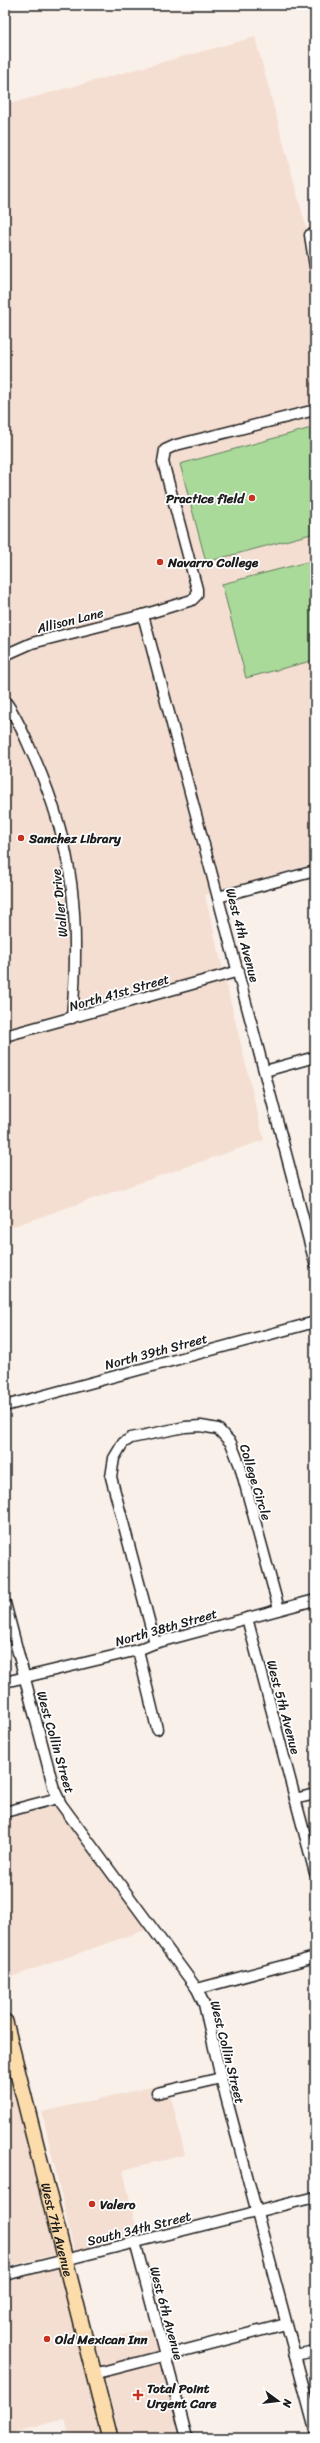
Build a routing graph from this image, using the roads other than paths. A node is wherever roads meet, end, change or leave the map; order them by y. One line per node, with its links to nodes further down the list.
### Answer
1 (310, 234): 2 (street)
2 (315, 267)
3 (315, 410): 4 (street, Allison Lane)
4 (143, 615): 5 (street, Allison Lane); 8 (street, West 4th Avenue)
5 (5, 655)
6 (5, 701): 10 (street, Waller Drive)
7 (315, 872): 8 (street)
8 (218, 897): 9 (street, West 4th Avenue)
9 (239, 971): 10 (street, North 41st Street); 13 (street, West 4th Avenue)
10 (72, 1018): 11 (street, North 41st Street)
11 (5, 1036)
12 (315, 1057): 13 (street)
13 (265, 1071): 14 (street, West 4th Avenue)
14 (315, 1263)
15 (315, 1322): 16 (street, North 39th Street)
16 (5, 1406)
17 (315, 1600): 19 (street, North 38th Street)
18 (5, 1603): 23 (street, West Collin Street)
19 (279, 1609): 20 (street, North 38th Street); 21 (street, College Circle)
20 (246, 1618): 21 (street, North 38th Street); 28 (street, West 5th Avenue)
21 (155, 1642): 22 (street, North 38th Street)
22 (138, 1650): 23 (street, North 38th Street); 25 (street)
23 (24, 1678): 24 (street, North 38th Street); 27 (street, West Collin Street)
24 (5, 1682)
25 (157, 1728)
26 (315, 1794): 28 (street)
27 (58, 1798): 29 (street); 32 (street, West Collin Street)
28 (295, 1799): 30 (street, West 5th Avenue)
29 (5, 1812)
30 (315, 1873)
31 (315, 1957): 32 (street)
32 (197, 1989): 34 (street, West Collin Street)
33 (5, 2022): 39 (main road, West 7th Avenue)
34 (221, 2078): 35 (street); 37 (street, West Collin Street)
35 (157, 2093)
36 (315, 2197): 37 (street, South 34th Street)
37 (256, 2212): 38 (street, South 34th Street); 41 (street, West Collin Street)
38 (135, 2242): 39 (street, South 34th Street); 43 (street, West 6th Avenue)
39 (66, 2260): 40 (street, South 34th Street); 45 (main road, West 7th Avenue)
40 (5, 2275)
41 (286, 2324): 43 (street); 44 (street, West Collin Street)
42 (315, 2350): 44 (street)
43 (165, 2355): 45 (street); 48 (street, West 6th Avenue)
44 (295, 2355): 46 (street, West Collin Street)
45 (94, 2374): 47 (main road, West 7th Avenue)
46 (315, 2430)
47 (110, 2438)
48 (187, 2438)

